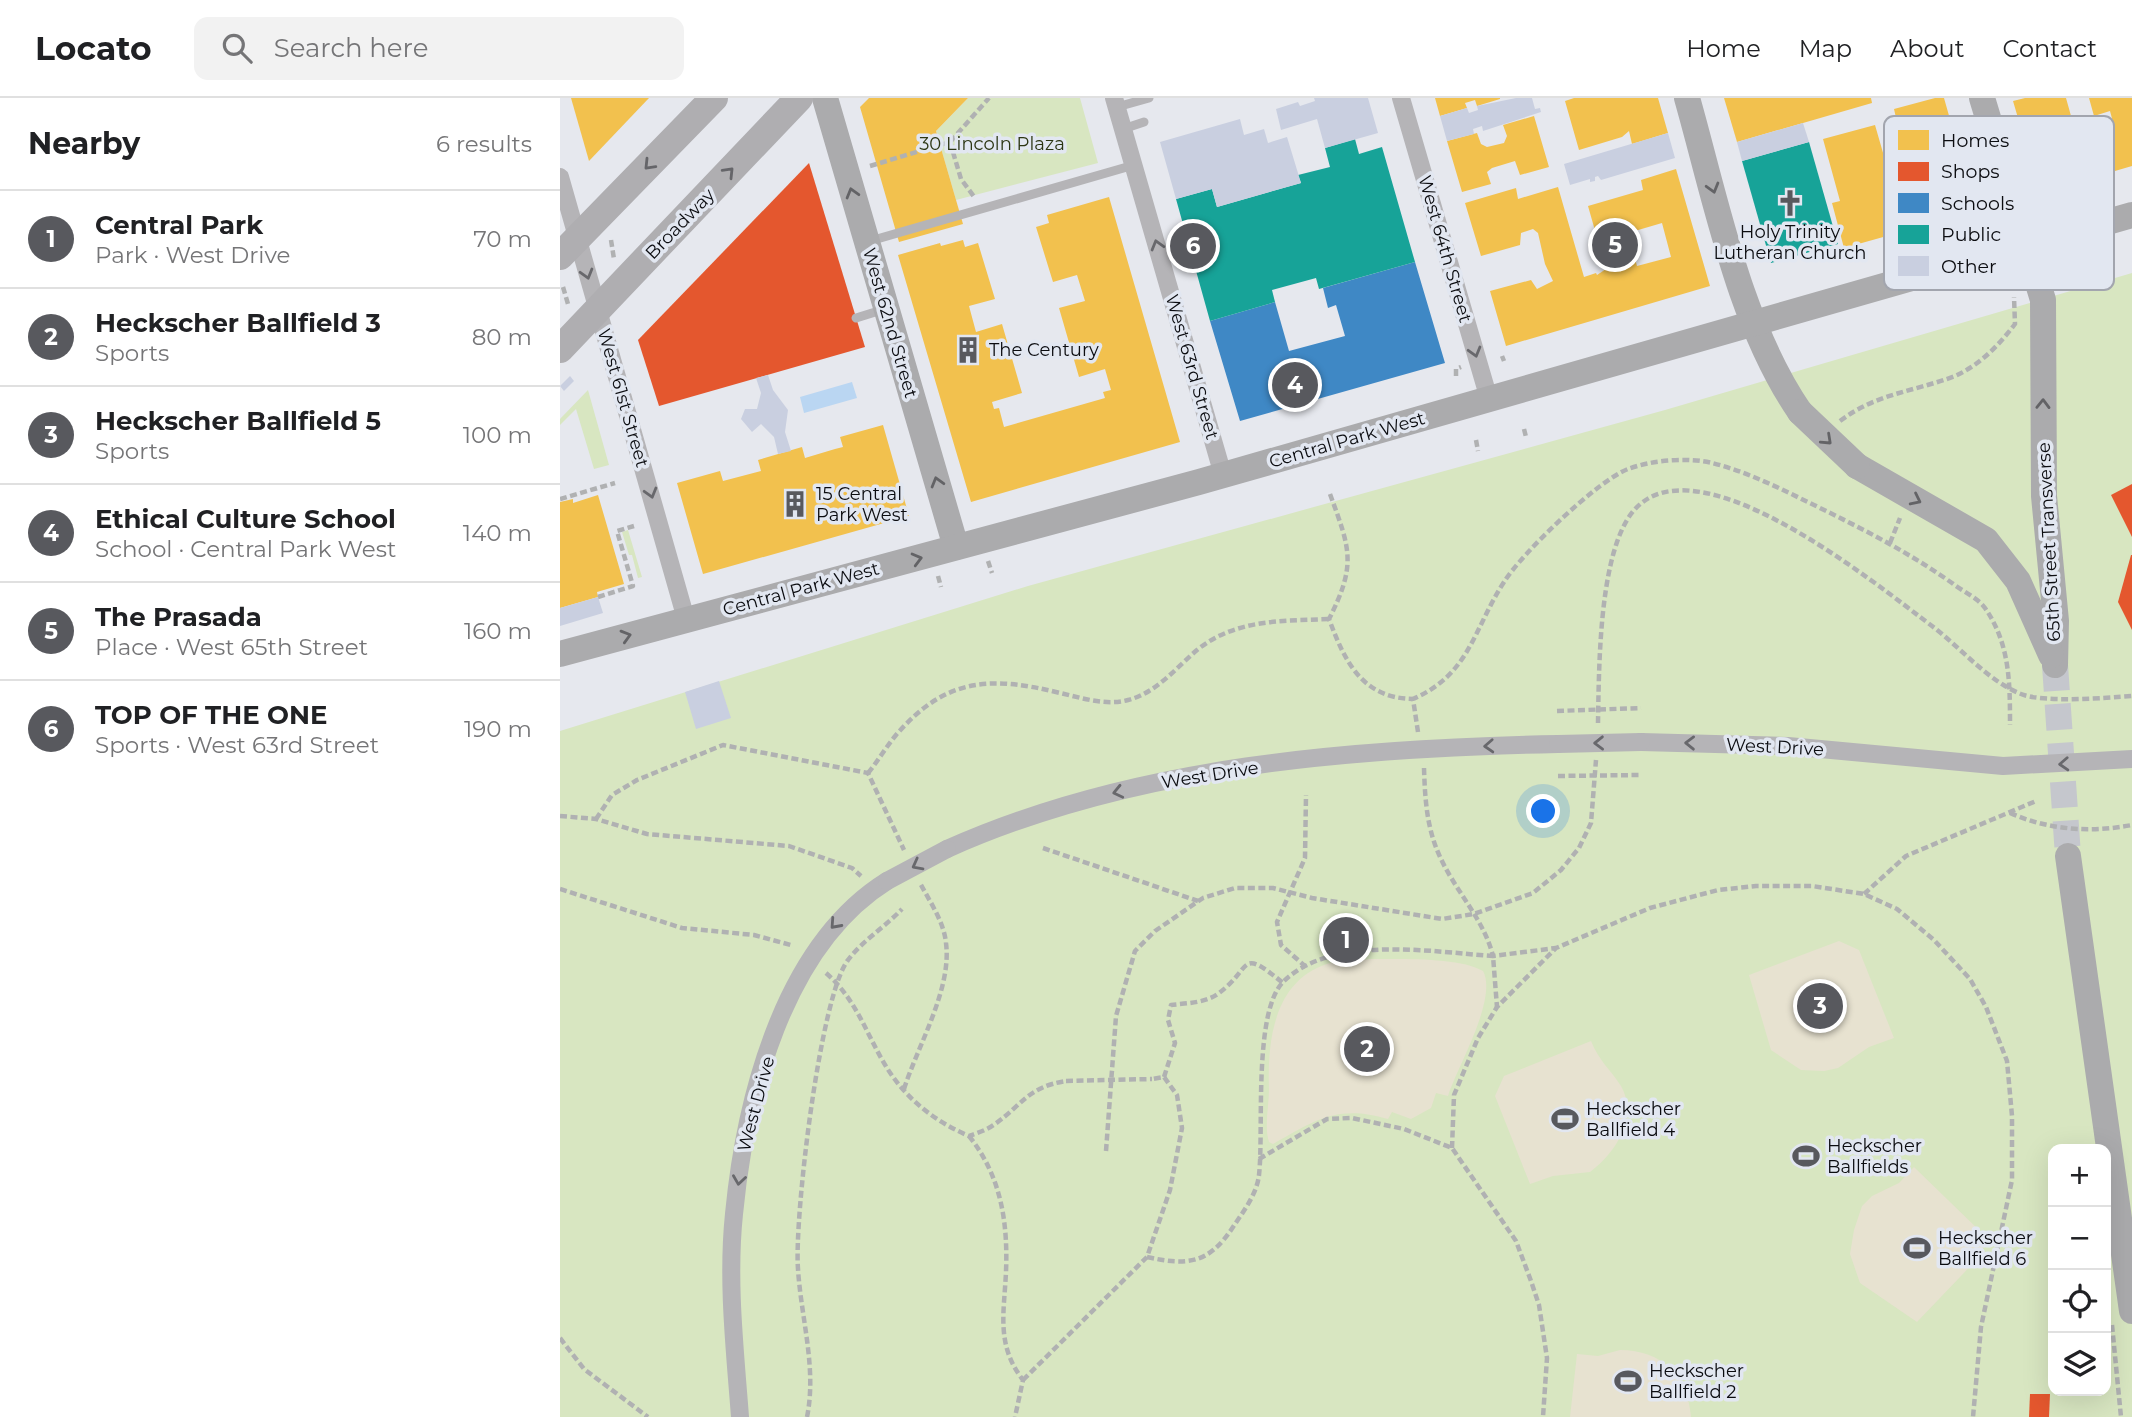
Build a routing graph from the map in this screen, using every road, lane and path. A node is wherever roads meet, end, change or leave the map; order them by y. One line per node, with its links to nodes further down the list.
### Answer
1 (713, 98): 22 (main road, one-way to 22)
2 (799, 98): 28 (main road, Broadway, one-way to 2)
3 (825, 98): 15 (main road, West 62nd Street)
4 (989, 98): 13 (path)
5 (1149, 98): 9 (lane)
6 (1401, 98): 33 (street, West 64th Street, one-way to 33)
7 (1687, 98): 31 (main road, 65th Street Transverse, one-way to 31)
8 (1982, 98): 10 (main road)
9 (1116, 102): 12 (street, West 63rd Street)
10 (1987, 116)
11 (1144, 122): 12 (lane)
12 (1123, 129): 14 (street, West 63rd Street)
13 (950, 142): 15 (path); 17 (path)
14 (1134, 165): 17 (lane); 39 (street, West 63rd Street, one-way to 14)
15 (847, 173): 21 (main road, West 62nd Street, one-way to 15)
16 (560, 177): 22 (street, West 61st Street)
17 (982, 207): 21 (lane)
18 (2132, 215): 19 (main road, Central Park West)
19 (2114, 220)
20 (610, 239): 23 (path)
21 (867, 242): 29 (main road, West 62nd Street)
22 (569, 247): 28 (street, West 61st Street, one-way to 28)
23 (614, 259)
24 (1884, 286): 31 (main road, Central Park West)
25 (563, 287): 28 (path)
26 (2041, 290): 31 (main road, 65th Street Transverse, one-way to 26, bridge)
27 (2014, 296): 34 (path)
28 (584, 309): 32 (main road, Broadway); 46 (street, West 61st Street, one-way to 46)
29 (887, 309): 30 (lane); 44 (main road, West 62nd Street, one-way to 29)
30 (856, 318)
31 (1755, 323): 33 (main road, Central Park West)
32 (560, 349)
33 (1489, 399): 39 (main road, Central Park West)
34 (1837, 424)
35 (1524, 429): 36 (path)
36 (1525, 437)
37 (1476, 440): 38 (path)
38 (1478, 451)
39 (1223, 475): 44 (main road, Central Park West)
40 (615, 483): 42 (path)
41 (1330, 494): 47 (path)
42 (560, 499)
43 (634, 526): 45 (path)
44 (956, 547): 46 (main road, Central Park West, one-way to 44)
45 (598, 597)
46 (687, 619): 48 (main road, Central Park West, one-way to 46)
47 (1329, 620): 51 (path); 59 (path)
48 (560, 654)
49 (2010, 688): 50 (path); 51 (path); 54 (path); 55 (path)
50 (2132, 696)
51 (1413, 699): 57 (path)
52 (1641, 708): 53 (path, bridge)
53 (1557, 710)
54 (2010, 725)
55 (1598, 726)
56 (1597, 749): 77 (path)
57 (1421, 750): 58 (street, West Drive, one-way to 57, bridge); 71 (street, West Drive, one-way to 71, bridge); 77 (path)
58 (2132, 759)
59 (868, 773): 66 (path); 68 (path)
60 (1642, 775): 61 (path, bridge)
61 (1558, 776)
62 (1306, 795): 73 (path)
63 (2036, 801): 64 (path)
64 (2009, 813): 67 (path); 74 (path)
65 (560, 816): 66 (path)
66 (596, 819): 71 (path)
67 (2132, 825)
68 (900, 843)
69 (1043, 848): 75 (path)
70 (2068, 856): 94 (main road)
71 (882, 884): 98 (street, West Drive, one-way to 98)
72 (560, 889): 79 (path)
73 (1289, 891): 75 (path); 77 (path); 83 (path)
74 (1864, 894): 80 (path); 102 (path)
75 (1198, 901): 91 (path)
76 (902, 909): 84 (path)
77 (1474, 914): 81 (path)
78 (939, 919): 88 (path)
79 (791, 945)
80 (1556, 948): 81 (path); 86 (path)
81 (1493, 956): 83 (path); 86 (path)
82 (821, 967): 84 (path)
83 (1306, 967): 85 (path)
84 (837, 982): 88 (path); 99 (path)
85 (1283, 983): 87 (path); 92 (path)
86 (1497, 1007): 90 (path)
87 (1164, 1077): 89 (path, bridge); 93 (path)
88 (904, 1089): 89 (path)
89 (969, 1136): 96 (path)
90 (1452, 1148): 92 (path); 101 (path)
91 (1106, 1151)
92 (1259, 1158): 93 (path)
93 (1147, 1257): 96 (path)
94 (2122, 1315): 103 (path)
95 (560, 1338): 97 (path)
96 (1023, 1380): 100 (path)
97 (648, 1417)
98 (740, 1417)
99 (807, 1417)
100 (1015, 1417)
101 (1543, 1417)
102 (1973, 1417)
103 (2121, 1417)

